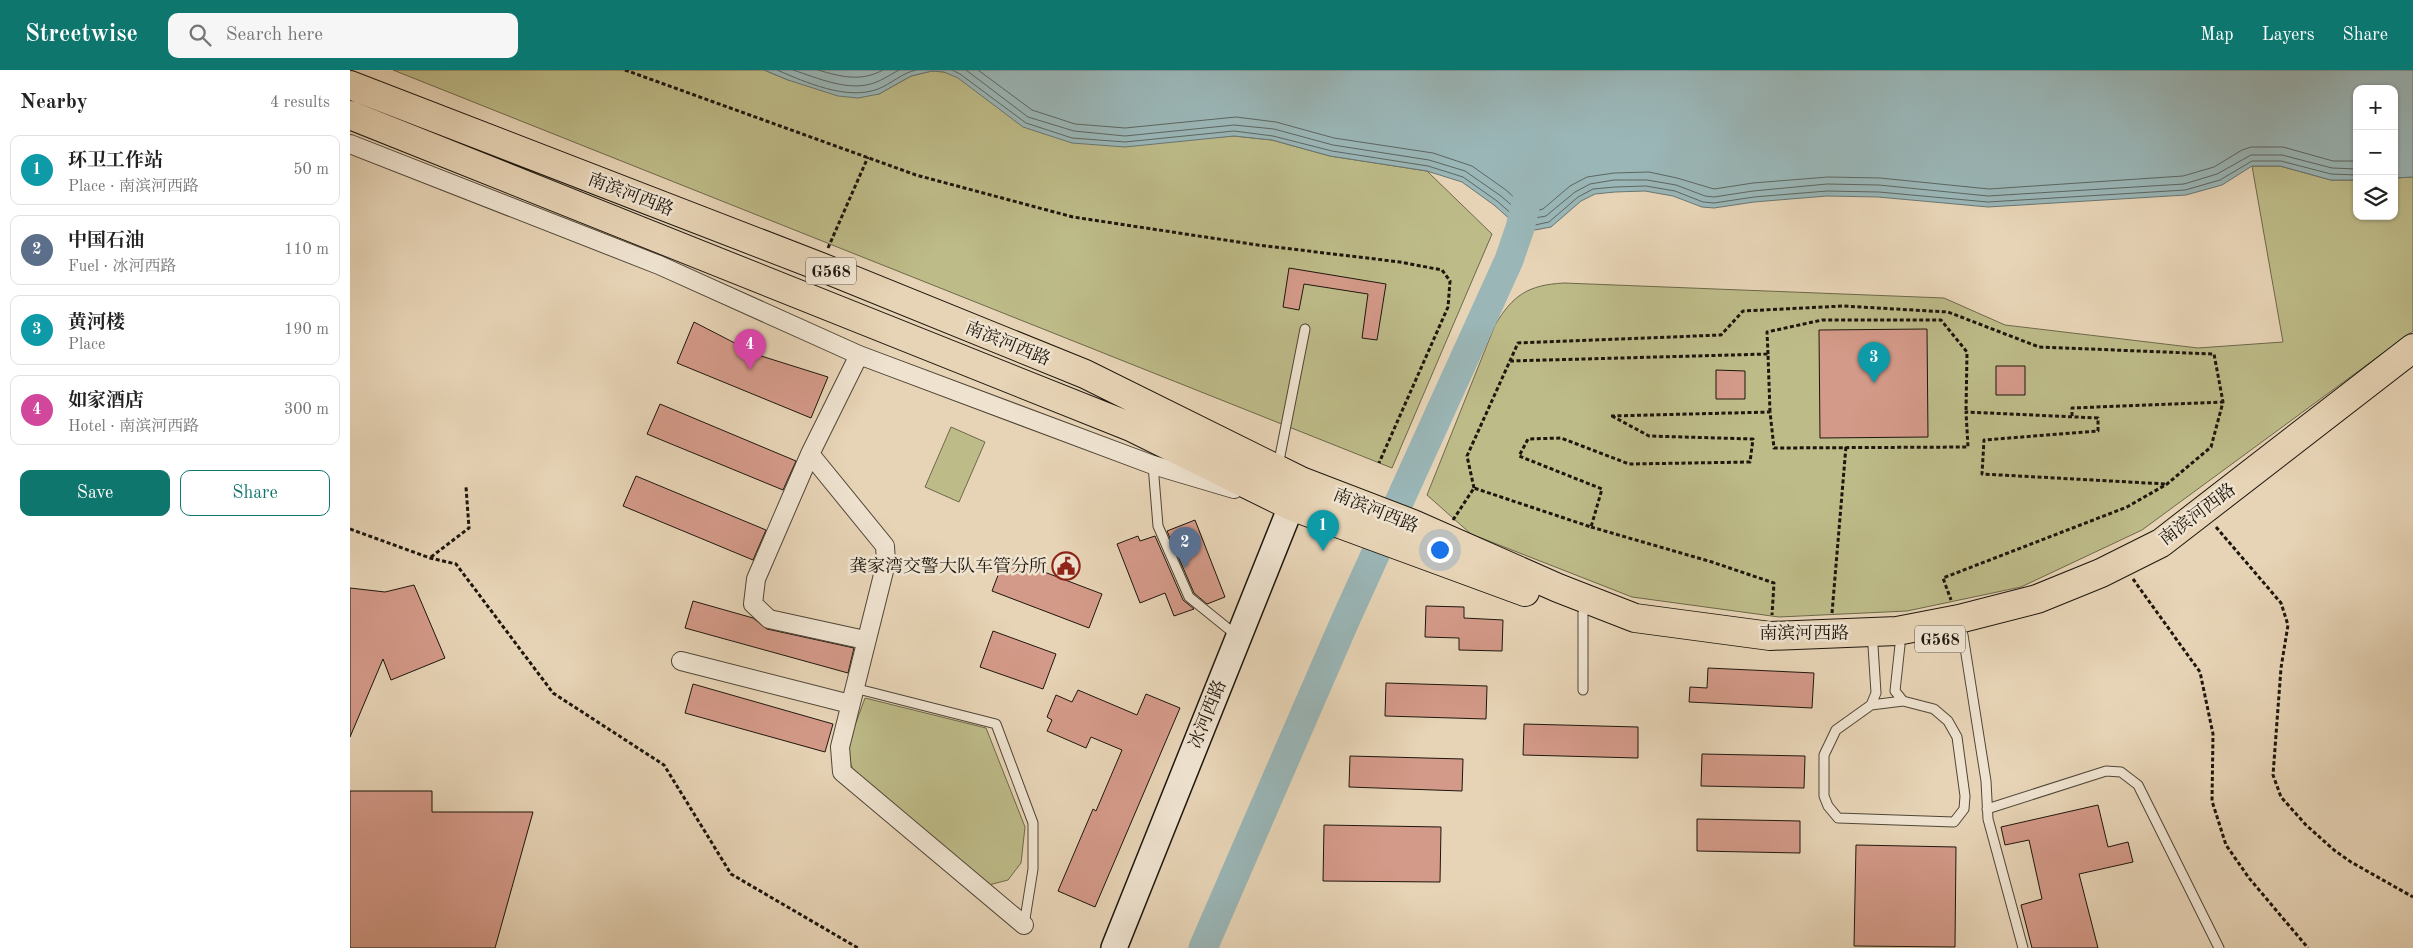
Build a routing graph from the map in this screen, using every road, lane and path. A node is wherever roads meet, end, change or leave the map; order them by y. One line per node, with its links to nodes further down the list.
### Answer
1 (625, 70): 5 (path)
2 (350, 85): 6 (highway, 南滨河西路 / G568)
3 (350, 115): 26 (highway, 南滨河西路 / G568)
4 (350, 144): 10 (street, 南滨河西路)
5 (868, 157): 6 (path); 19 (path)
6 (820, 267): 21 (highway, 南滨河西路 / G568)
7 (1305, 329): 21 (lane)
8 (2413, 348): 35 (highway, 南滨河西路 / G568)
9 (1768, 354): 11 (path); 14 (path); 15 (path)
10 (859, 355): 18 (street); 20 (street, 南滨河西路)
11 (1510, 361): 13 (path); 25 (path)
12 (2413, 364): 27 (highway, 南滨河西路 / G568)
13 (2223, 402): 16 (path); 23 (path)
14 (1770, 412): 17 (path); 28 (path)
15 (1966, 412): 16 (path); 17 (path)
16 (2072, 416): 23 (path)
17 (1846, 446): 36 (path)
18 (810, 454): 39 (street); 39 (street)
19 (1379, 463)
20 (1153, 465): 26 (street, 南滨河西路); 38 (lane)
21 (1277, 469): 22 (highway, 南滨河西路 / G568)
22 (1301, 481): 26 (main road, 冰河西路); 30 (highway, 南滨河西路 / G568)
23 (2167, 484): 35 (path)
24 (466, 487): 32 (path)
25 (1474, 488): 28 (path); 31 (path)
26 (1291, 506): 30 (highway, 南滨河西路 / G568); 38 (main road, 冰河西路)
27 (2211, 521): 33 (highway, 南滨河西路 / G568); 48 (path)
28 (1591, 527): 37 (path)
29 (350, 529): 32 (path)
30 (1407, 535): 31 (highway, 南滨河西路 / G568); 34 (highway, 南滨河西路 / G568)
31 (1442, 537): 37 (highway, 南滨河西路 / G568)
32 (430, 558): 50 (path)
33 (2129, 575): 35 (highway, 南滨河西路 / G568); 54 (path)
34 (1582, 613): 41 (highway, 南滨河西路 / G568); 43 (lane)
35 (1961, 627): 36 (highway, 南滨河西路 / G568); 40 (highway, 南滨河西路 / G568); 47 (lane)
36 (1830, 634): 37 (highway, 南滨河西路 / G568)
37 (1770, 636)
38 (1239, 637): 51 (main road, 冰河西路)
39 (865, 640): 44 (street)
40 (1900, 645): 41 (highway, 南滨河西路 / G568); 45 (lane)
41 (1873, 646): 46 (lane)
42 (681, 661): 44 (street)
43 (1583, 690)
44 (852, 696): 49 (street); 49 (lane)
45 (1903, 701): 46 (lane); 46 (lane)
46 (1871, 705)
47 (1987, 809): 52 (lane); 53 (lane)
48 (2413, 897)
49 (1024, 925)
50 (858, 948)
51 (1114, 948)
52 (2023, 948)
53 (2219, 948)
54 (2308, 948)

